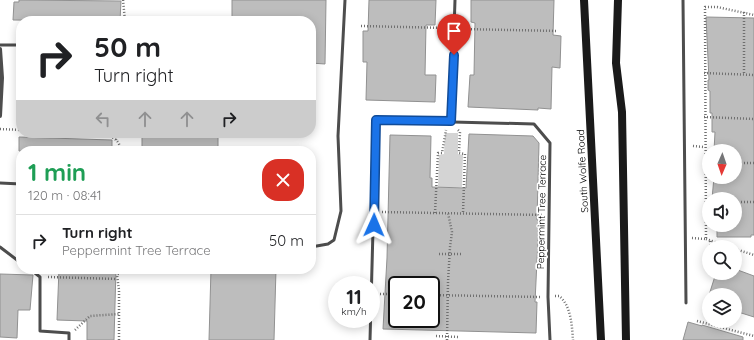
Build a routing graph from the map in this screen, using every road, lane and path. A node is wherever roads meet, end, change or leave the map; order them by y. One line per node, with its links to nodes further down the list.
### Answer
1 (123, 0): 9 (path)
2 (345, 0): 41 (lane)
3 (455, 0): 19 (lane)
4 (584, 0): 72 (main road, South Wolfe Road)
5 (618, 0): 73 (main road)
6 (683, 0): 38 (lane)
7 (744, 12): 8 (path); 13 (path); 14 (path)
8 (754, 15)
9 (124, 16)
10 (16, 45): 11 (lane)
11 (0, 46)
12 (0, 49): 16 (street)
13 (704, 73): 14 (path); 17 (path)
14 (744, 75): 15 (path)
15 (754, 75)
16 (0, 116)
17 (704, 117): 18 (path); 24 (path)
18 (754, 119)
19 (451, 121): 32 (lane, Peppermint Tree Terrace); 33 (path); 35 (path); 36 (lane, Peppermint Tree Terrace)
20 (0, 129): 21 (path)
21 (16, 130)
22 (113, 138): 23 (path)
23 (116, 140): 25 (path)
24 (704, 144)
25 (119, 146)
26 (742, 163): 27 (path)
27 (754, 163)
28 (0, 183): 29 (lane)
29 (16, 184)
30 (742, 202): 31 (path)
31 (754, 202)
32 (374, 212): 33 (path); 51 (lane, Peppermint Tree Terrace)
33 (435, 213): 34 (path)
34 (448, 213): 35 (path); 44 (path)
35 (463, 213): 36 (path)
36 (549, 216): 56 (lane, Peppermint Tree Terrace)
37 (706, 232): 39 (path)
38 (685, 238): 39 (path); 57 (lane)
39 (706, 239): 40 (path)
40 (710, 240)
41 (316, 246)
42 (0, 247): 48 (lane)
43 (742, 251): 47 (path)
44 (449, 253): 45 (path); 46 (path); 55 (path)
45 (439, 254)
46 (462, 254)
47 (754, 255)
48 (16, 259)
49 (36, 274): 52 (lane)
50 (117, 274): 53 (path)
51 (372, 276)
52 (40, 277): 53 (path); 61 (lane)
53 (117, 280): 58 (path)
54 (440, 295): 55 (path)
55 (448, 295): 56 (path); 63 (path)
56 (548, 297): 70 (lane, Peppermint Tree Terrace); 71 (path)
57 (686, 303)
58 (119, 314): 61 (path); 67 (path)
59 (697, 321): 65 (path)
60 (371, 328): 68 (lane, Peppermint Tree Terrace)
61 (70, 333): 66 (lane)
62 (436, 336): 63 (path)
63 (447, 336): 64 (path); 69 (path)
64 (458, 336)
65 (754, 336)
66 (69, 340)
67 (119, 340)
68 (370, 340)
69 (447, 340)
70 (550, 340)
71 (573, 340)
72 (601, 340)
73 (626, 340)

